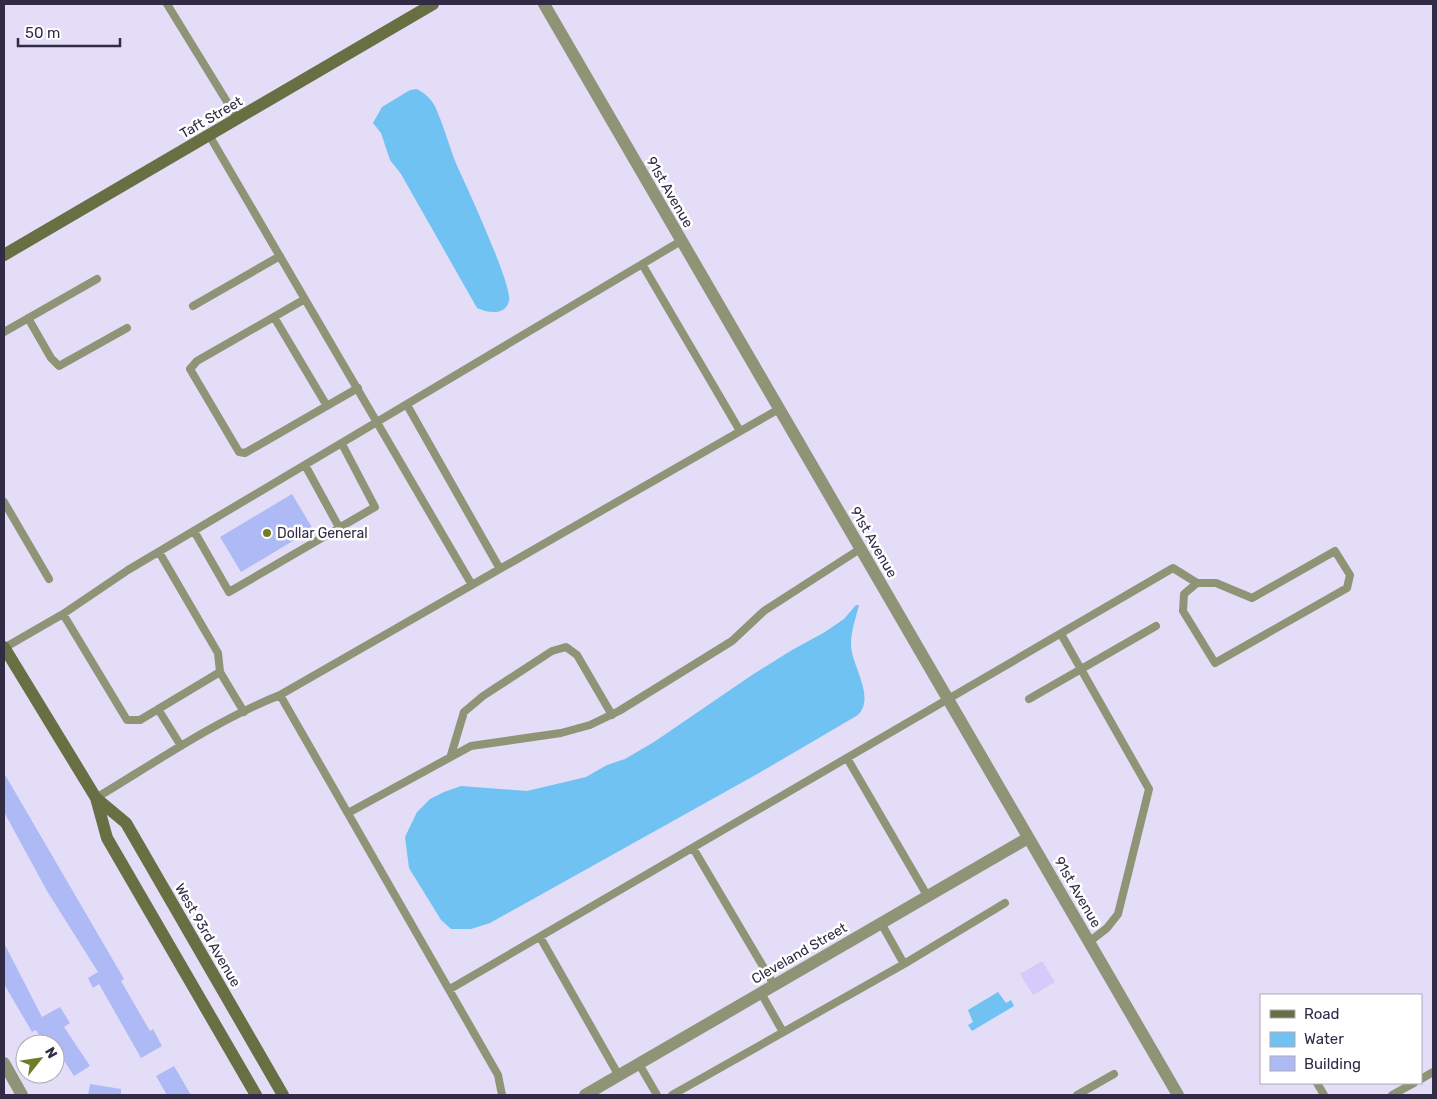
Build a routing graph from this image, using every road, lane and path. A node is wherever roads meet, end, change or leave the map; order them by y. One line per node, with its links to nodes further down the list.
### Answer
1 (167, 4): 4 (lane)
2 (433, 4): 4 (street, Taft Street)
3 (544, 4): 6 (street, 91st Avenue)
4 (237, 118): 5 (street, Taft Street)
5 (209, 135): 7 (street, Taft Street); 8 (lane)
6 (681, 241): 9 (lane); 20 (street, 91st Avenue)
7 (4, 255)
8 (280, 256): 11 (lane); 12 (lane)
9 (642, 264): 18 (lane); 22 (lane)
10 (97, 278): 14 (lane)
11 (306, 299): 13 (lane); 17 (lane)
12 (193, 306)
13 (274, 317): 19 (lane); 19 (lane)
14 (28, 318): 15 (lane); 16 (lane)
15 (127, 328)
16 (4, 332)
17 (358, 388): 19 (lane); 21 (lane)
18 (407, 405): 21 (lane); 30 (lane)
19 (327, 406)
20 (779, 409): 22 (lane); 28 (street, 91st Avenue)
21 (378, 422): 23 (lane); 33 (lane)
22 (740, 432): 30 (lane)
23 (342, 444): 24 (lane); 26 (lane)
24 (305, 465): 26 (lane); 27 (lane)
25 (4, 502): 31 (lane)
26 (340, 529): 27 (lane)
27 (194, 531): 29 (lane)
28 (860, 549): 42 (street, 91st Avenue); 45 (lane)
29 (159, 552): 34 (lane); 39 (lane)
30 (500, 569): 33 (lane)
31 (49, 579)
32 (1197, 583): 32 (lane); 36 (lane)
33 (472, 585): 40 (lane)
34 (63, 614): 37 (lane); 43 (lane)
35 (1156, 626): 38 (lane)
36 (1061, 634): 38 (lane); 42 (lane)
37 (4, 647): 49 (street, West 93rd Avenue)
38 (1081, 669): 41 (lane); 57 (lane)
39 (220, 672): 43 (lane); 44 (lane)
40 (280, 695): 44 (lane); 50 (lane)
41 (1029, 699)
42 (948, 700): 48 (lane); 51 (street, 91st Avenue)
43 (158, 709): 46 (lane)
44 (244, 712): 46 (lane)
45 (612, 715): 47 (lane); 47 (lane)
46 (181, 746): 49 (lane)
47 (451, 755): 50 (lane)
48 (847, 758): 52 (lane); 53 (lane)
49 (96, 798): 73 (street, West 93rd Avenue); 74 (street, West 93rd Avenue)
50 (348, 812): 60 (lane)
51 (1028, 838): 53 (street, Cleveland Street); 57 (street, 91st Avenue)
52 (693, 848): 56 (lane); 59 (lane)
53 (928, 896): 55 (street, Cleveland Street)
54 (1005, 903): 58 (lane)
55 (881, 923): 58 (lane); 59 (street, Cleveland Street)
56 (540, 937): 60 (lane); 67 (lane)
57 (1089, 942): 71 (street, 91st Avenue)
58 (904, 964): 62 (lane)
59 (774, 986): 61 (street, Cleveland Street)
60 (450, 989): 75 (lane)
61 (761, 993): 62 (lane); 64 (street, Cleveland Street)
62 (783, 1032): 78 (lane)
63 (4, 1063): 72 (street)
64 (639, 1064): 67 (street, Cleveland Street); 77 (lane)
65 (1433, 1072): 68 (lane)
66 (1114, 1074): 79 (lane)
67 (619, 1076): 76 (street, Cleveland Street)
68 (1422, 1078)
69 (1318, 1084): 80 (lane)
70 (1412, 1084): 81 (lane)
71 (1176, 1094)
72 (22, 1095)
73 (256, 1095)
74 (283, 1095)
75 (502, 1095)
76 (585, 1095)
77 (657, 1095)
78 (672, 1095)
79 (1077, 1095)
80 (1324, 1095)
81 (1392, 1095)

